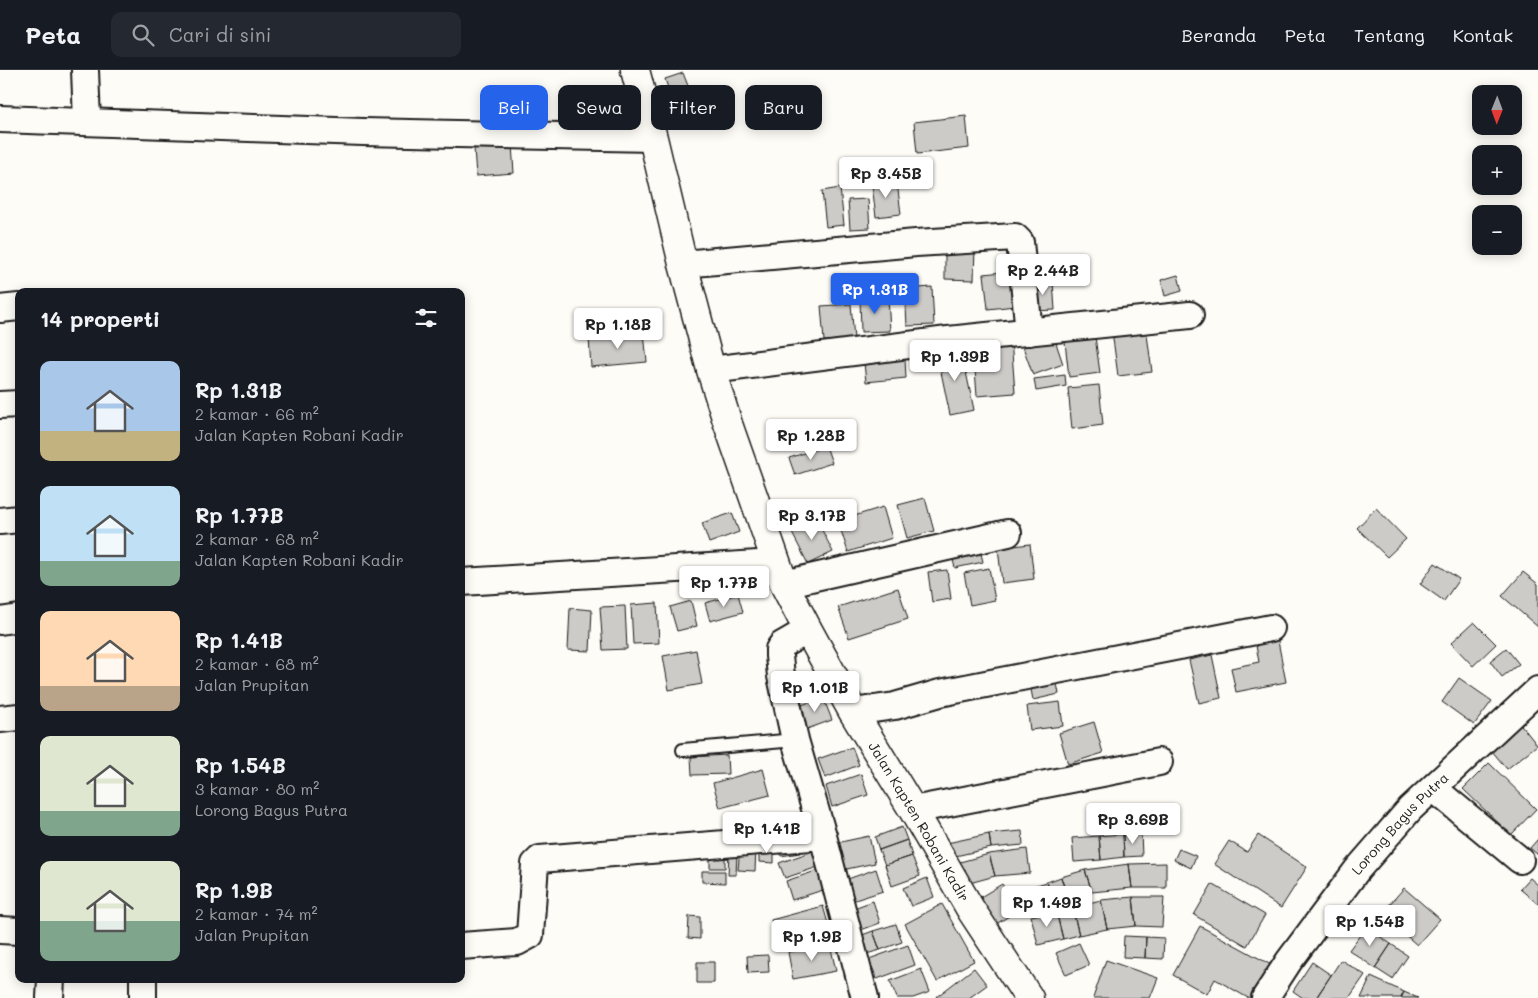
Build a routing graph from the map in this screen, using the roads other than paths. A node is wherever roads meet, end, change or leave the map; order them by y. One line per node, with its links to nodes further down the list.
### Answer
1 (85, 70): 4 (street)
2 (635, 70): 5 (main road, Jalan Kapten Robani Kadir)
3 (0, 119): 4 (street)
4 (86, 122): 5 (street)
5 (653, 138): 6 (main road, Jalan Kapten Robani Kadir)
6 (683, 264): 10 (street); 11 (main road, Jalan Kapten Robani Kadir)
7 (15, 307): 8 (street)
8 (0, 309)
9 (1190, 315): 10 (street)
10 (1029, 332): 11 (street)
11 (711, 370): 17 (main road, Jalan Kapten Robani Kadir)
12 (15, 404): 13 (street)
13 (0, 405)
14 (15, 519): 15 (street)
15 (0, 520)
16 (1008, 533): 17 (street)
17 (780, 574): 18 (street); 22 (main road, Jalan Kapten Robani Kadir)
18 (465, 582)
19 (15, 619): 20 (street)
20 (0, 621)
21 (1272, 628): 24 (street)
22 (808, 630): 24 (main road, Jalan Kapten Robani Kadir); 27 (street)
23 (1538, 690): 30 (street, Lorong Bagus Putra)
24 (853, 712): 31 (main road, Jalan Kapten Robani Kadir)
25 (15, 717): 26 (street)
26 (0, 719)
27 (795, 740): 28 (lane); 32 (street)
28 (683, 750)
29 (1158, 762): 31 (street)
30 (1432, 788): 33 (street); 43 (street, Lorong Bagus Putra)
31 (913, 810): 42 (main road, Jalan Kapten Robani Kadir)
32 (823, 836): 36 (street); 41 (street)
33 (1520, 860)
34 (0, 930): 35 (street)
35 (15, 930)
36 (465, 946)
37 (51, 983): 39 (street)
38 (143, 983): 40 (street)
39 (50, 998)
40 (143, 998)
41 (865, 998)
42 (1029, 998)
43 (1265, 998)

